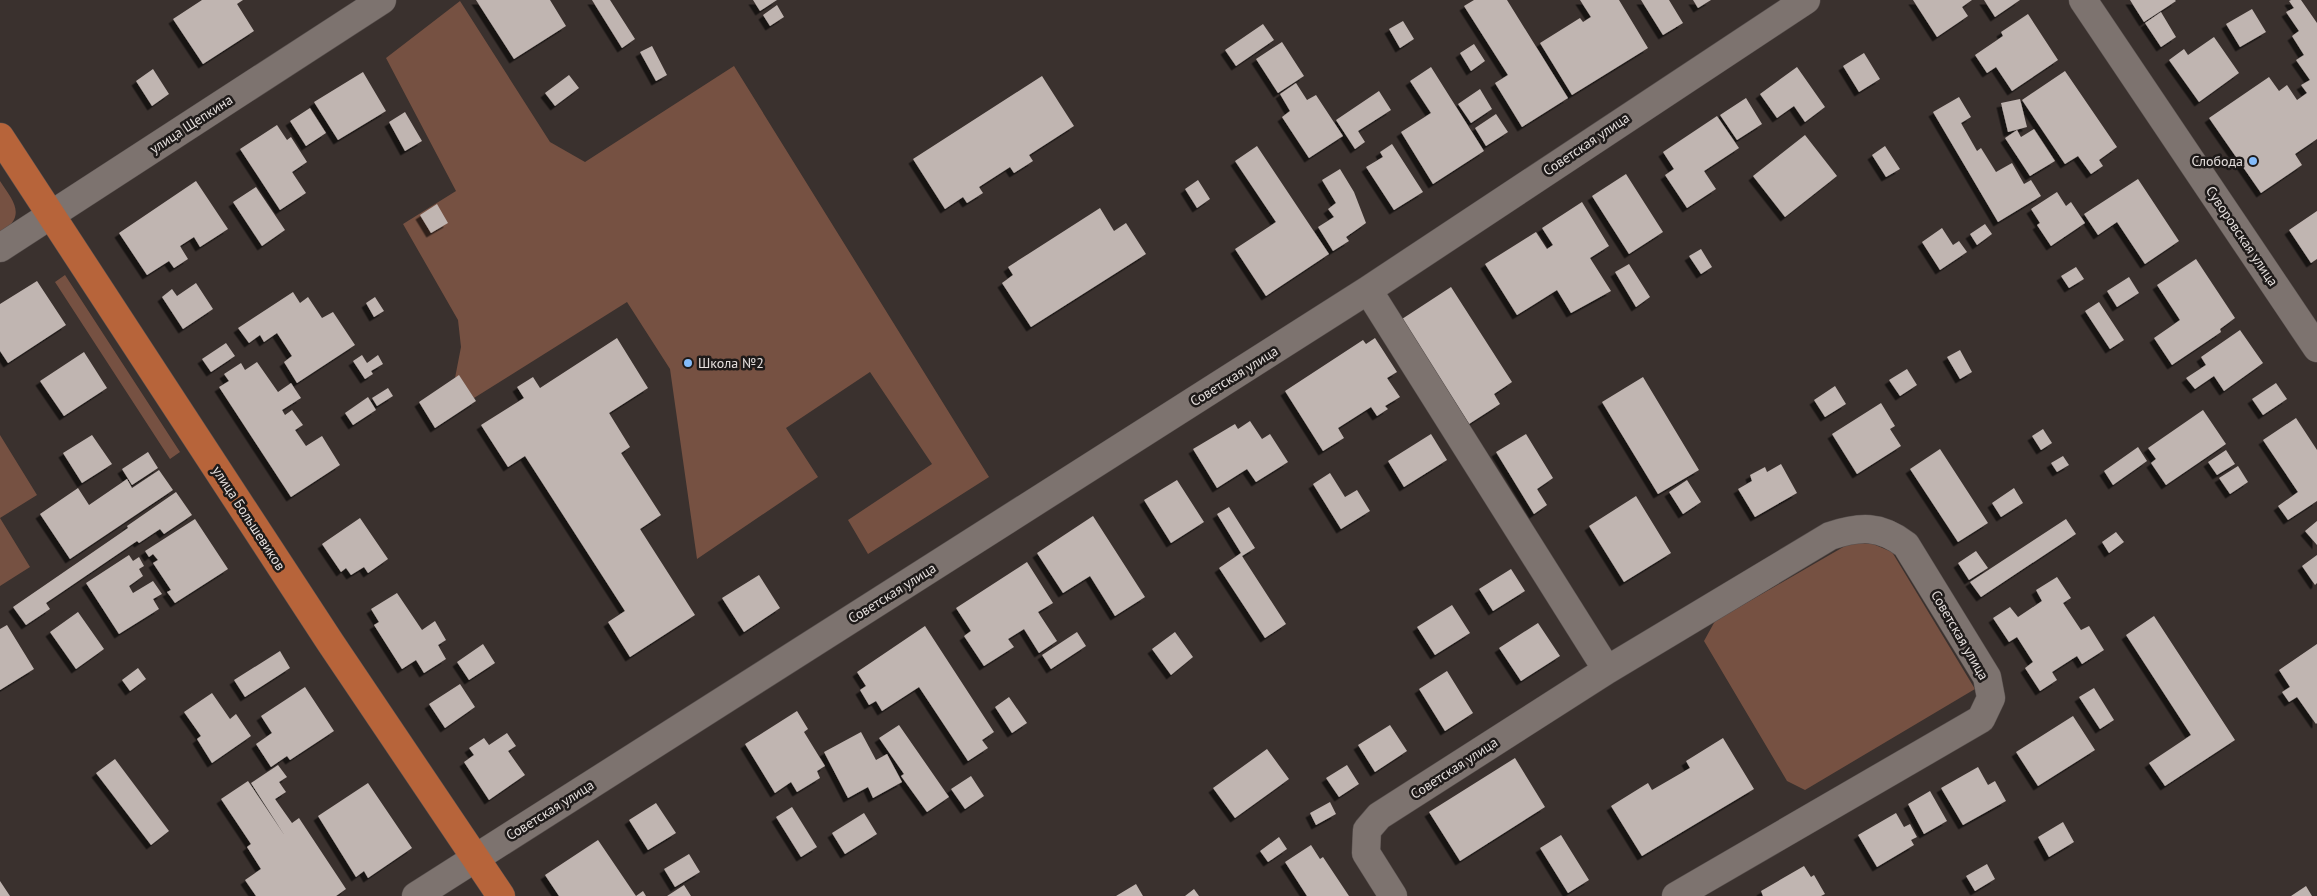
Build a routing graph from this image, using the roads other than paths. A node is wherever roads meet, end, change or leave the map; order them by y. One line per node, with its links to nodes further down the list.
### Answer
1 (382, 0): 5 (street, улица Щепкина)
2 (1806, 0): 7 (street, Советская улица)
3 (2083, 0): 8 (street, Суворовская улица)
4 (0, 137): 5 (main road, улица Большевиков)
5 (50, 215): 6 (street, улица Щепкина); 10 (main road, улица Большевиков)
6 (0, 248)
7 (1368, 290): 9 (street); 10 (street, Советская улица)
8 (2317, 348)
9 (1607, 670): 13 (street, Советская улица); 14 (street, Советская улица)
10 (475, 857): 11 (street, Советская улица); 12 (main road, улица Большевиков)
11 (416, 896)
12 (501, 896)
13 (1393, 896)
14 (1676, 896)

